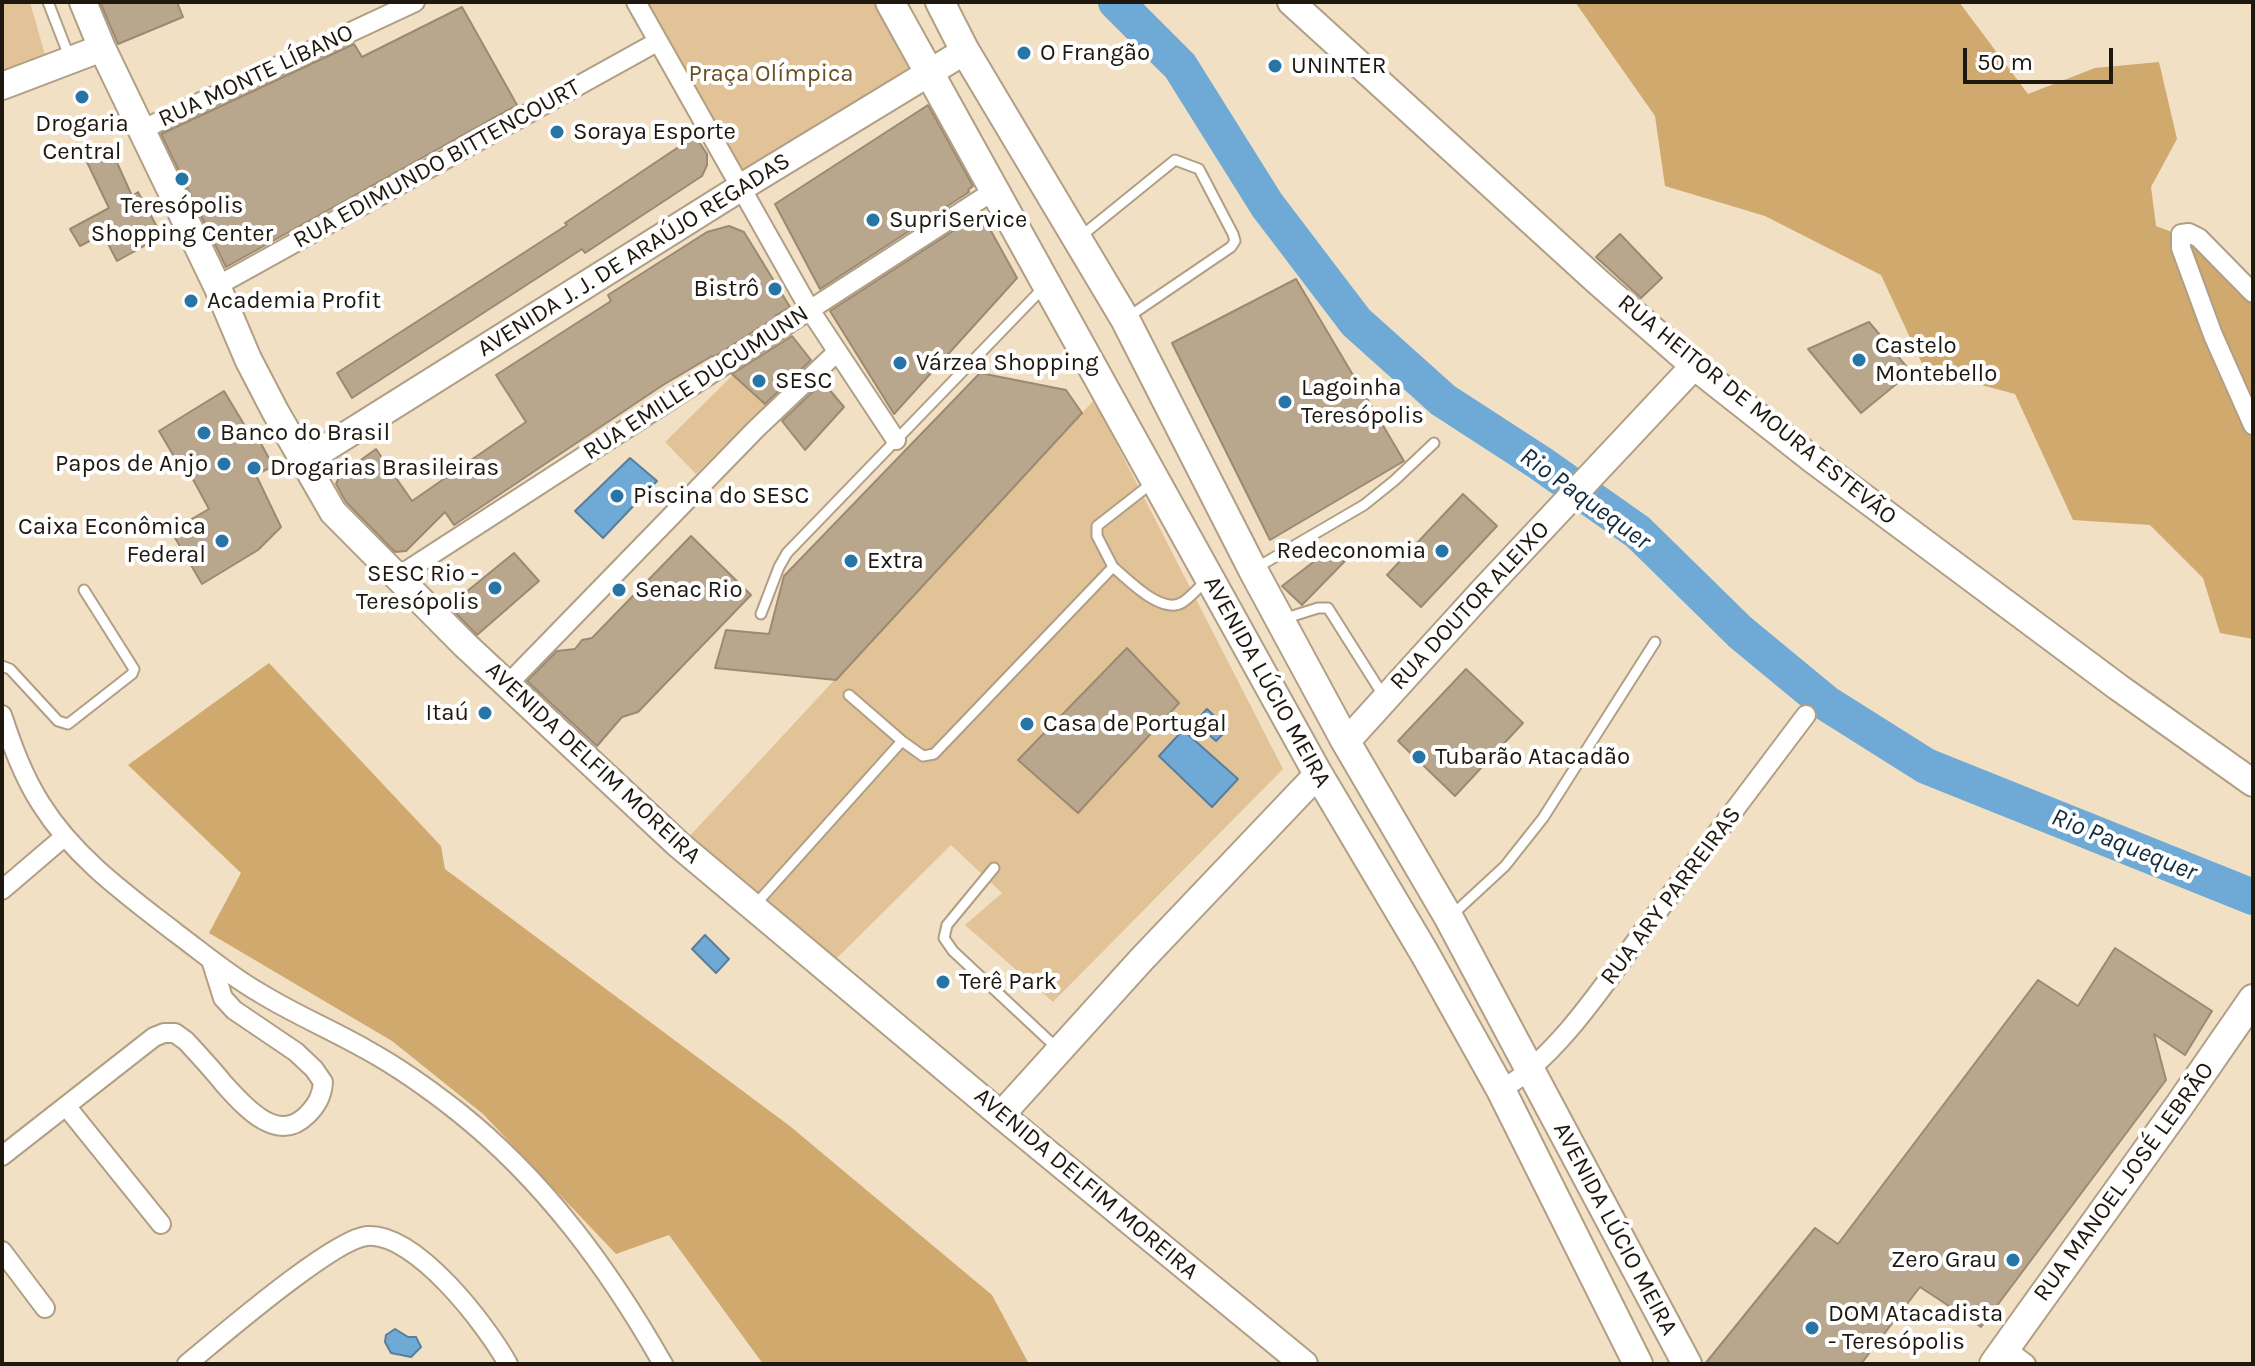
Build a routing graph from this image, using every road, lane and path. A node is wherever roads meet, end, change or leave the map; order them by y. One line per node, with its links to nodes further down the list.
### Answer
1 (48, 2): 11 (lane)
2 (83, 2): 9 (main road, AVENIDA DELFIM MOREIRA)
3 (415, 2): 14 (street, RUA MONTE LÍBANO)
4 (636, 2): 8 (street)
5 (890, 2): 12 (main road, AVENIDA LÚCIO MEIRA)
6 (940, 2): 10 (main road, AVENIDA LÚCIO MEIRA)
7 (1291, 2): 24 (main road, RUA HEITOR DE MOURA ESTEVÃO)
8 (657, 42): 15 (street); 19 (street, RUA EDIMUNDO BITTENCOURT)
9 (102, 48): 11 (main road); 14 (main road, AVENIDA DELFIM MOREIRA)
10 (965, 51): 12 (main road, AVENIDA J. J. DE ARAÚJO REGADAS); 17 (main road, AVENIDA LÚCIO MEIRA)
11 (70, 59): 13 (main road)
12 (928, 72): 15 (main road, AVENIDA J. J. DE ARAÚJO REGADAS); 16 (main road, AVENIDA LÚCIO MEIRA)
13 (2, 86)
14 (141, 130): 19 (main road, AVENIDA DELFIM MOREIRA)
15 (740, 188): 21 (street); 28 (main road, AVENIDA J. J. DE ARAÚJO REGADAS)
16 (995, 190): 18 (main road, AVENIDA LÚCIO MEIRA); 21 (street, RUA EMILLE DUCUMUNN)
17 (1078, 238): 22 (main road, AVENIDA LÚCIO MEIRA); 22 (lane)
18 (1047, 284): 26 (lane); 29 (main road, AVENIDA LÚCIO MEIRA)
19 (217, 286): 28 (main road, AVENIDA DELFIM MOREIRA)
20 (2253, 293): 25 (street)
21 (810, 310): 23 (street); 32 (street, RUA EMILLE DUCUMUNN)
22 (1125, 319): 31 (main road, AVENIDA LÚCIO MEIRA)
23 (836, 353): 26 (street); 39 (street)
24 (1694, 366): 41 (main road, RUA DOUTOR ALEIXO); 47 (main road, RUA HEITOR DE MOURA ESTEVÃO)
25 (2253, 425)
26 (896, 440): 35 (lane)
27 (1434, 443): 31 (lane)
28 (305, 461): 32 (main road, AVENIDA DELFIM MOREIRA)
29 (1155, 481): 30 (lane); 33 (main road, AVENIDA LÚCIO MEIRA)
30 (1113, 567): 33 (lane); 44 (lane)
31 (1253, 570): 36 (main road, AVENIDA LÚCIO MEIRA)
32 (397, 577): 39 (main road, AVENIDA DELFIM MOREIRA)
33 (1209, 578): 46 (main road, AVENIDA LÚCIO MEIRA)
34 (84, 590): 38 (lane)
35 (761, 614)
36 (1280, 620): 41 (lane); 45 (main road, AVENIDA LÚCIO MEIRA)
37 (1655, 642): 52 (lane)
38 (2, 666)
39 (508, 684): 51 (main road, AVENIDA DELFIM MOREIRA)
40 (849, 695): 44 (lane)
41 (1385, 698): 45 (main road, RUA DOUTOR ALEIXO)
42 (2, 715): 48 (street)
43 (1806, 715): 56 (street, RUA ARY PARREIRAS)
44 (902, 741): 51 (lane)
45 (1346, 742): 52 (main road, AVENIDA LÚCIO MEIRA)
46 (1318, 774): 55 (main road); 57 (main road, AVENIDA LÚCIO MEIRA)
47 (2253, 783)
48 (64, 837): 50 (street); 53 (street)
49 (994, 868): 55 (lane)
50 (2, 890)
51 (753, 907): 59 (main road, AVENIDA DELFIM MOREIRA)
52 (1449, 918): 56 (main road, AVENIDA LÚCIO MEIRA)
53 (211, 960): 58 (street); 67 (street)
54 (2253, 999): 64 (main road, RUA MANOEL JOSÉ LEBRÃO)
55 (1060, 1051): 59 (main road)
56 (1529, 1070): 57 (street, RUA ARY PARREIRAS); 70 (main road, AVENIDA LÚCIO MEIRA)
57 (1501, 1090): 69 (main road, AVENIDA LÚCIO MEIRA)
58 (66, 1106): 60 (street); 61 (street)
59 (1001, 1115): 68 (main road, AVENIDA DELFIM MOREIRA)
60 (2, 1156)
61 (161, 1224)
62 (2, 1251): 63 (street)
63 (45, 1308)
64 (2008, 1359)
65 (187, 1364): 66 (street)
66 (508, 1364)
67 (663, 1364)
68 (1304, 1364)
69 (1638, 1364)
70 (1687, 1364)

